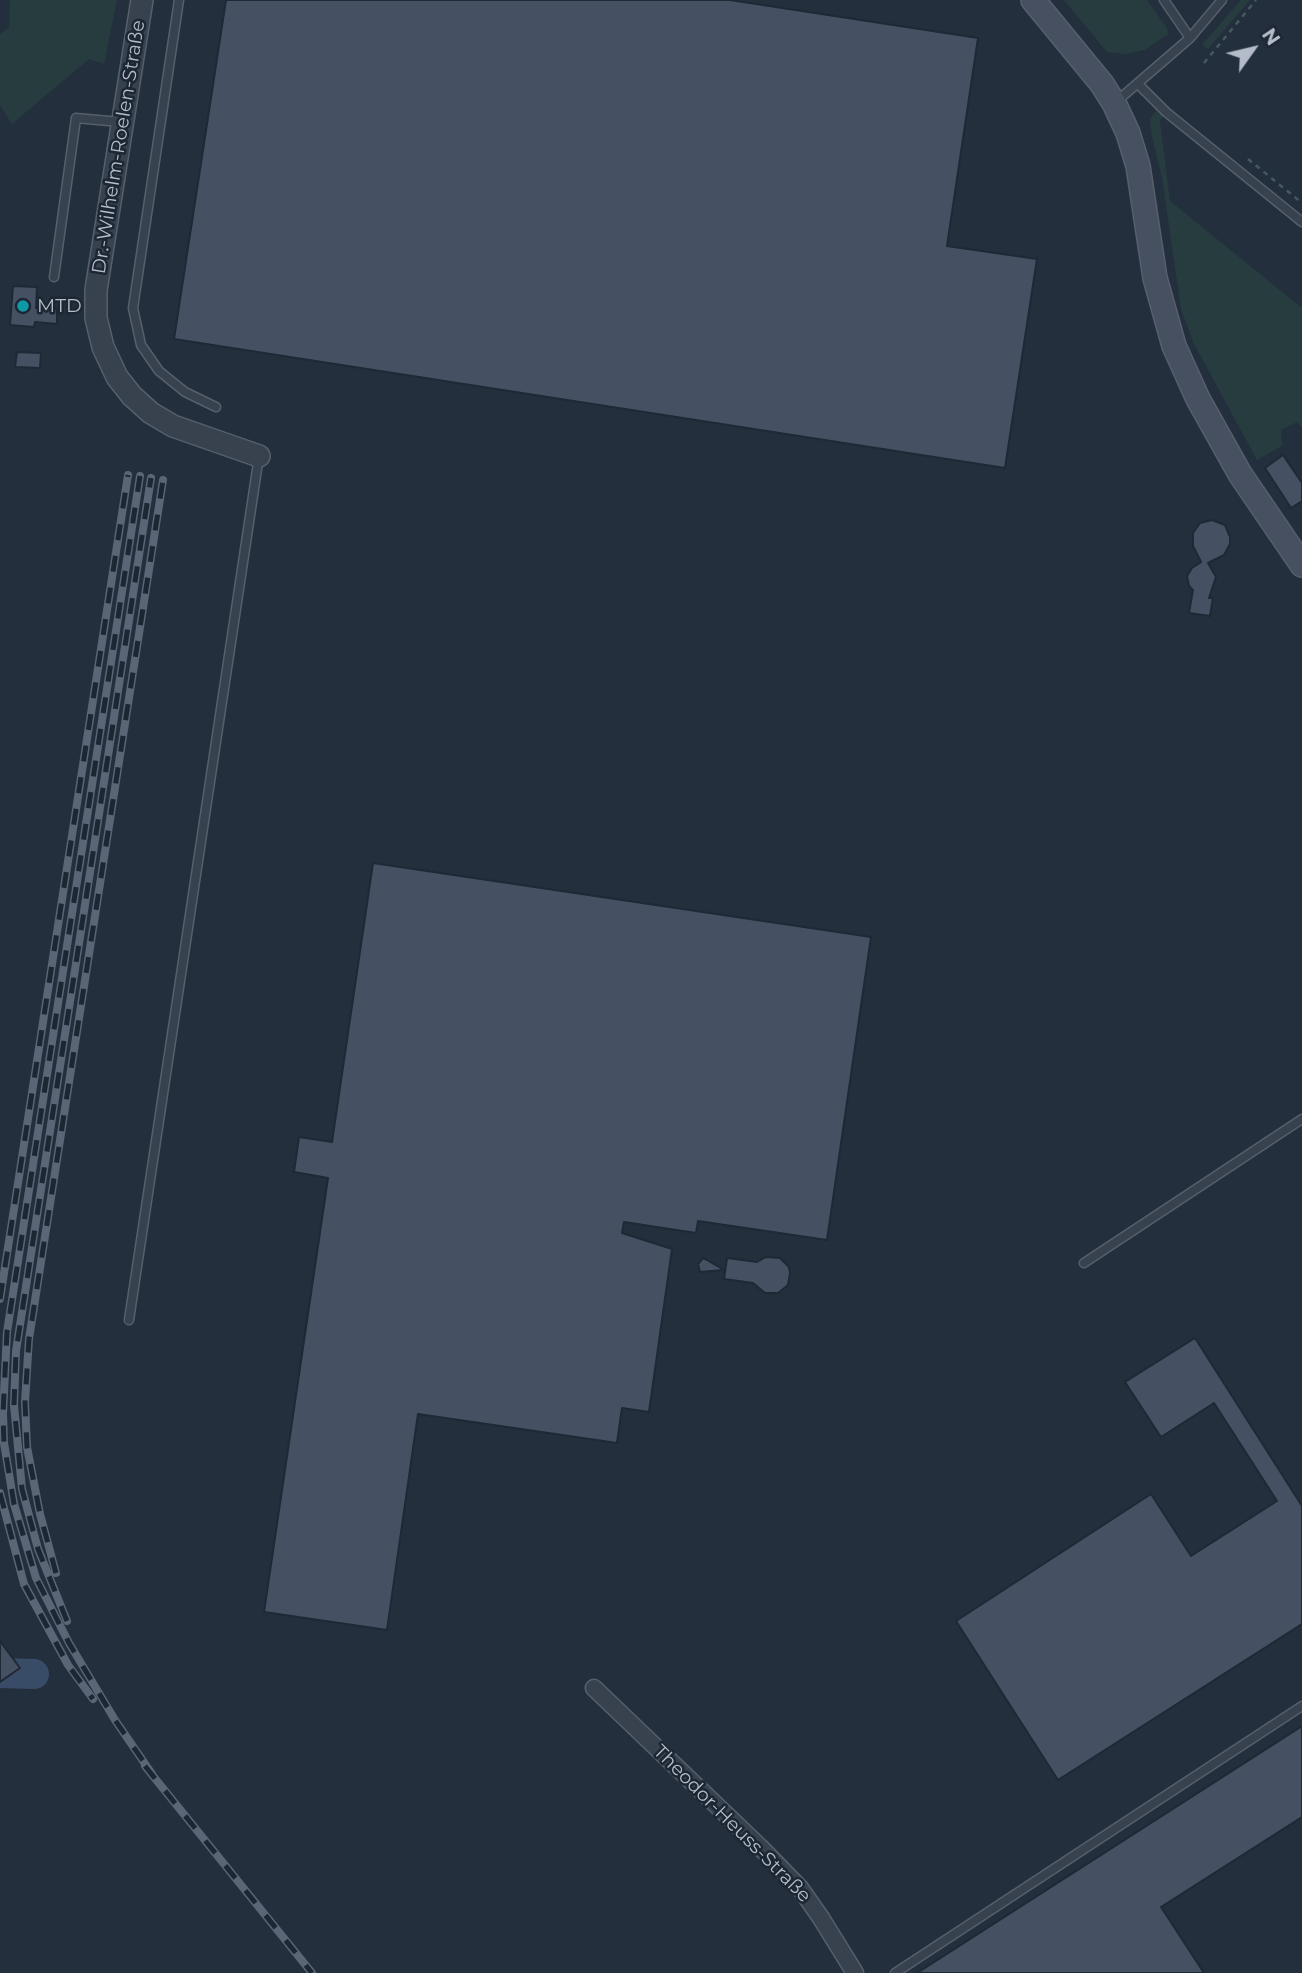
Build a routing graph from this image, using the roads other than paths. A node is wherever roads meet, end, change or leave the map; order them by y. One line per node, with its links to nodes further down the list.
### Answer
1 (142, 0): 9 (street, Dr.-Wilhelm-Roelen-Straße)
2 (178, 0): 12 (lane)
3 (1033, 0): 8 (main road)
4 (1164, 0): 6 (lane)
5 (1222, 0): 6 (lane)
6 (1190, 38): 7 (lane)
7 (1138, 84): 8 (lane); 10 (lane)
8 (1114, 103): 14 (main road)
9 (123, 123): 11 (lane); 13 (street, Dr.-Wilhelm-Roelen-Straße)
10 (1302, 222)
11 (54, 277)
12 (216, 407)
13 (259, 456): 17 (lane)
14 (1302, 565)
15 (1302, 1119): 16 (lane)
16 (1084, 1263)
17 (129, 1320)
18 (594, 1688): 20 (street, Theodor-Heuss-Straße)
19 (1302, 1706): 21 (lane)
20 (855, 1973)
21 (895, 1973)

